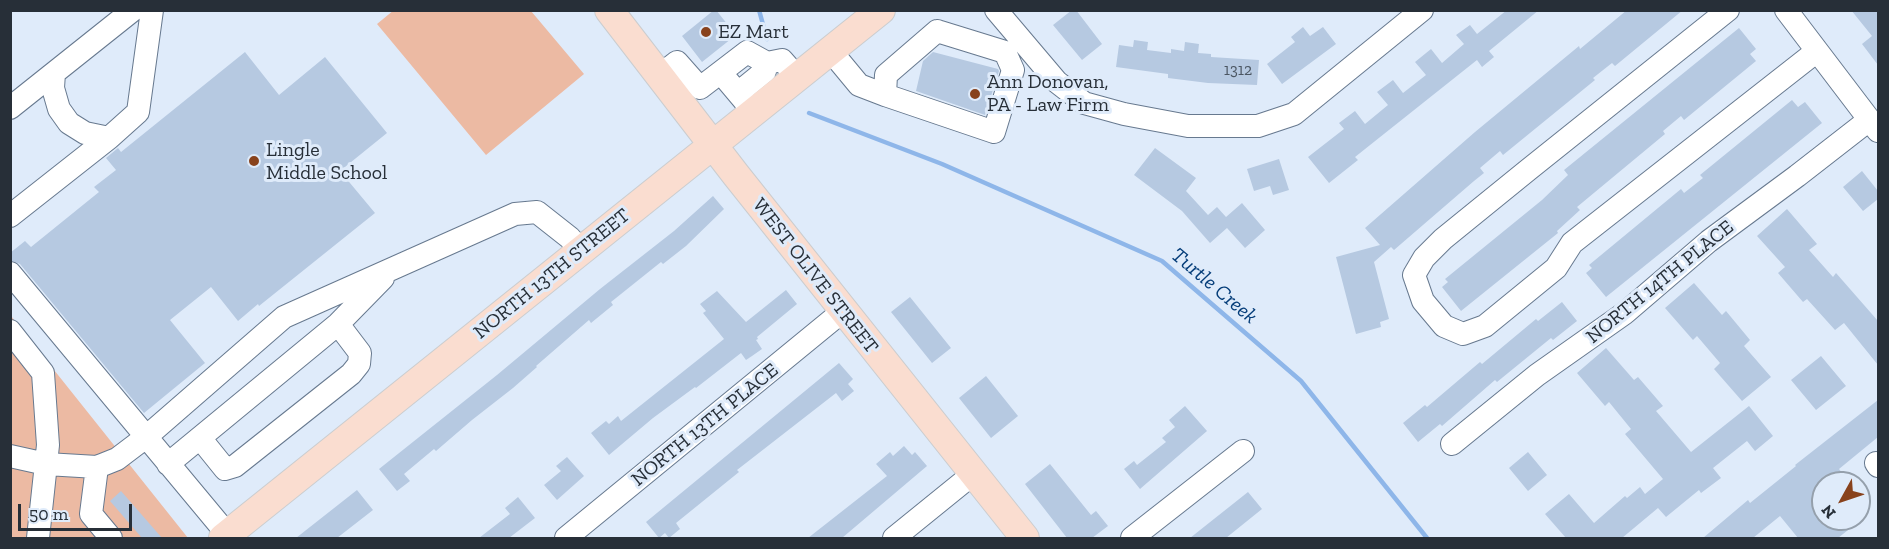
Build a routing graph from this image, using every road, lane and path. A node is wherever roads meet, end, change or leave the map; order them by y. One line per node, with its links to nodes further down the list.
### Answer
1 (133, 10): 13 (street)
2 (152, 10): 21 (street)
3 (609, 10): 15 (main road, WEST OLIVE STREET)
4 (881, 10): 10 (main road, NORTH 13TH STREET)
5 (996, 10): 9 (street)
6 (1422, 10): 9 (street)
7 (1728, 10): 11 (street)
8 (1786, 10): 11 (street)
9 (1013, 45): 17 (street); 17 (street)
10 (830, 50): 16 (main road, NORTH 13TH STREET); 17 (street)
11 (1817, 51): 20 (street)
12 (767, 63): 14 (street); 16 (street); 18 (street)
13 (54, 73): 19 (street); 21 (street)
14 (721, 73): 15 (street); 18 (street)
15 (659, 76): 22 (main road, WEST OLIVE STREET)
16 (796, 76): 18 (main road, NORTH 13TH STREET)
17 (885, 95)
18 (746, 102): 22 (main road, NORTH 13TH STREET)
19 (10, 108)
20 (1874, 126): 32 (street, NORTH 14TH PLACE)
21 (109, 138): 23 (street)
22 (712, 144): 24 (main road, NORTH 13TH STREET); 27 (main road, WEST OLIVE STREET)
23 (10, 216)
24 (581, 250): 25 (street); 39 (main road, NORTH 13TH STREET)
25 (392, 269): 28 (street); 30 (street)
26 (10, 273): 30 (street)
27 (843, 311): 38 (main road, WEST OLIVE STREET); 42 (street, NORTH 13TH PLACE)
28 (338, 324): 31 (street); 31 (street)
29 (10, 331): 35 (street)
30 (147, 437): 36 (street); 37 (street)
31 (200, 438): 36 (street)
32 (1452, 444)
33 (1243, 451): 45 (street)
34 (10, 456): 35 (street)
35 (45, 464): 37 (street); 40 (street)
36 (168, 464): 39 (street)
37 (97, 467): 41 (street)
38 (973, 474): 43 (street); 44 (main road, WEST OLIVE STREET)
39 (226, 537)
40 (38, 538)
41 (111, 538)
42 (567, 538)
43 (894, 538)
44 (1025, 538)
45 (1132, 538)

